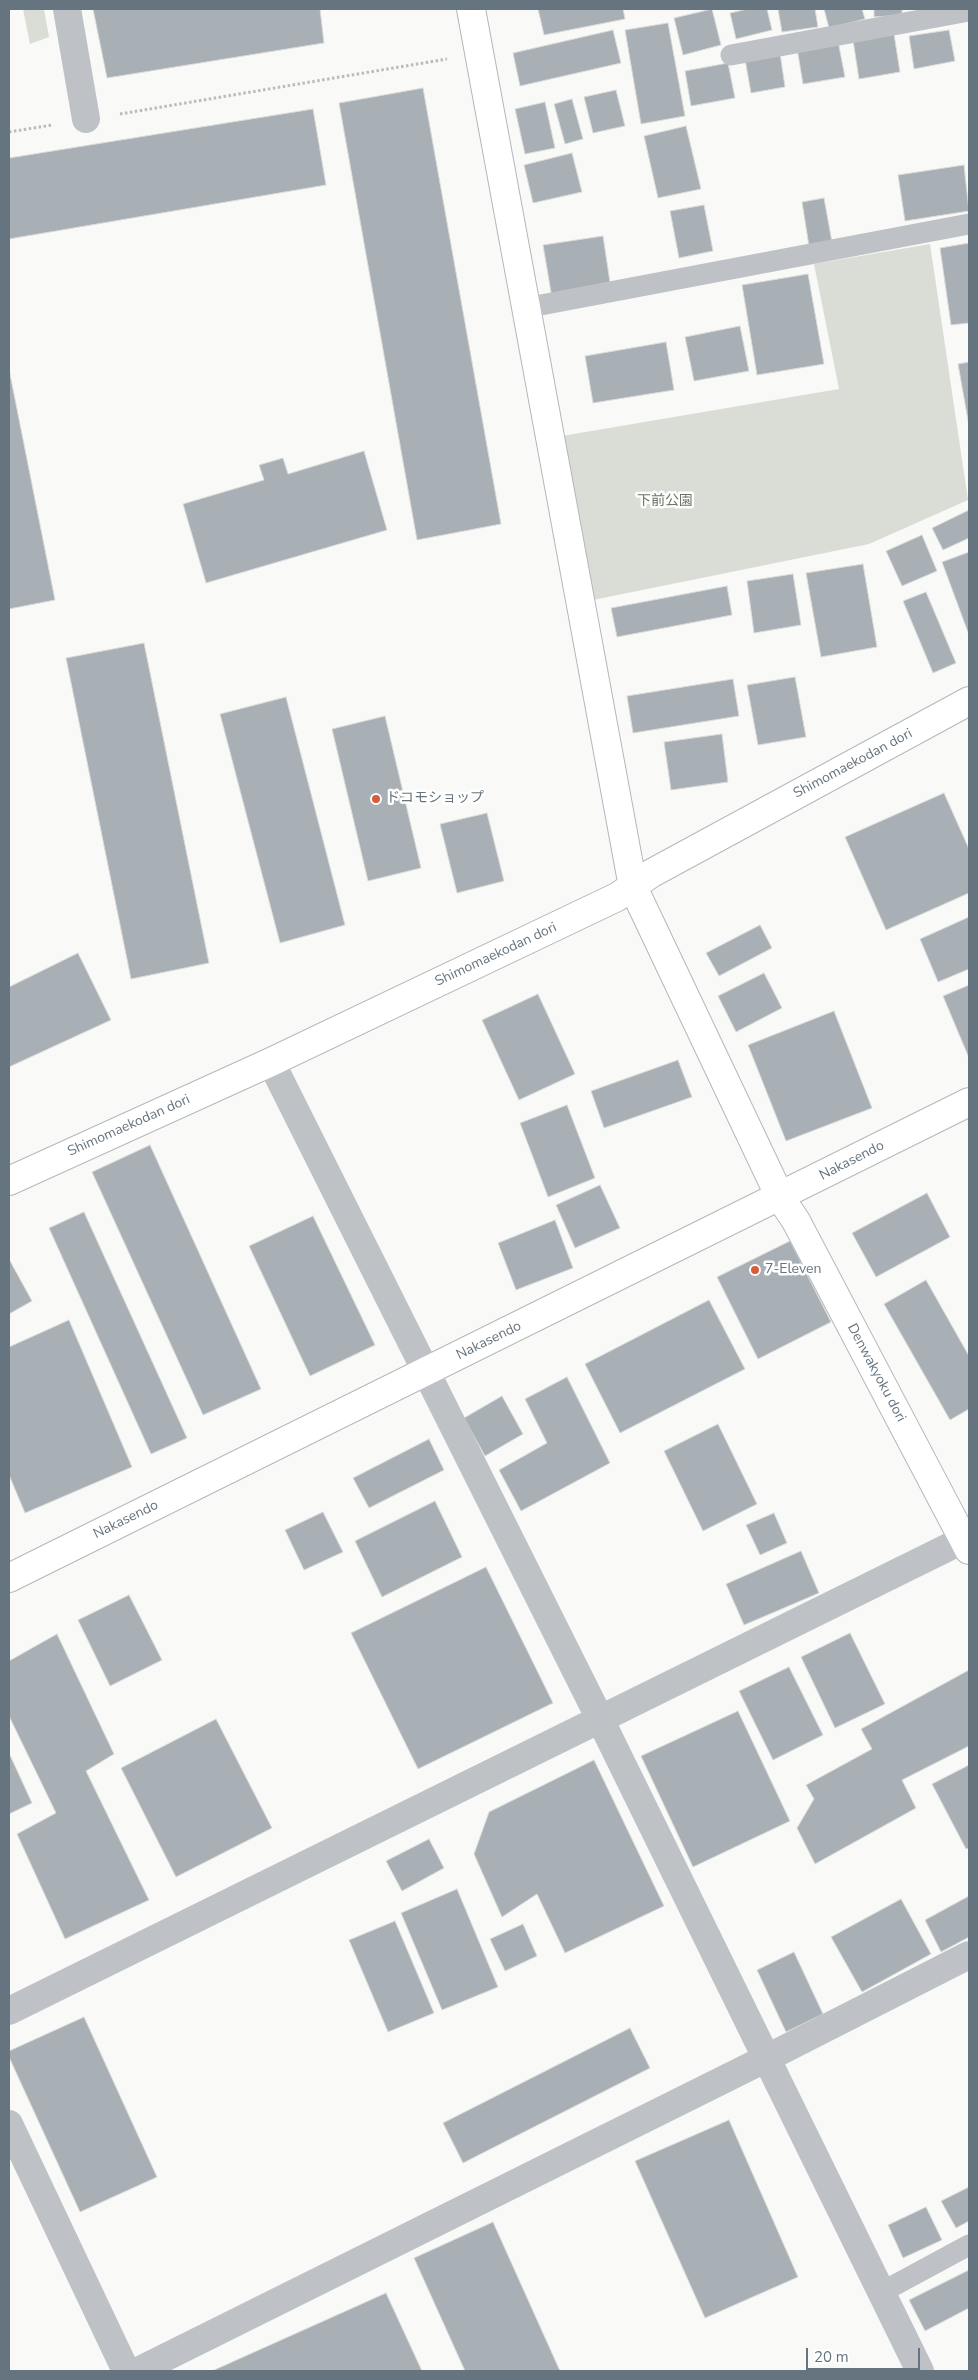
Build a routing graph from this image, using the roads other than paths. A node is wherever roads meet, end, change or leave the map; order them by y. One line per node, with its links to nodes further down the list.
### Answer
1 (67, 9): 5 (street)
2 (471, 9): 7 (main road, Denwakyoku dori)
3 (969, 11): 4 (lane)
4 (731, 55)
5 (86, 119)
6 (969, 224): 7 (lane)
7 (524, 308): 9 (main road, Denwakyoku dori)
8 (969, 701): 9 (main road, Shimomaekodan dori)
9 (633, 887): 10 (main road, Shimomaekodan dori); 13 (main road, Denwakyoku dori)
10 (271, 1062): 12 (main road, Shimomaekodan dori); 14 (street)
11 (969, 1102): 13 (main road, Nakasendo)
12 (9, 1181)
13 (780, 1197): 14 (main road, Nakasendo); 15 (main road, Denwakyoku dori)
14 (427, 1372): 16 (main road, Nakasendo); 17 (street)
15 (967, 1542): 17 (street)
16 (9, 1578)
17 (600, 1719): 19 (street); 20 (street)
18 (969, 1955): 20 (street)
19 (9, 2011)
20 (767, 2058): 23 (street); 25 (street)
21 (9, 2124): 24 (street)
22 (969, 2245): 23 (lane)
23 (882, 2292): 26 (street)
24 (126, 2371)
25 (138, 2371)
26 (920, 2371)

